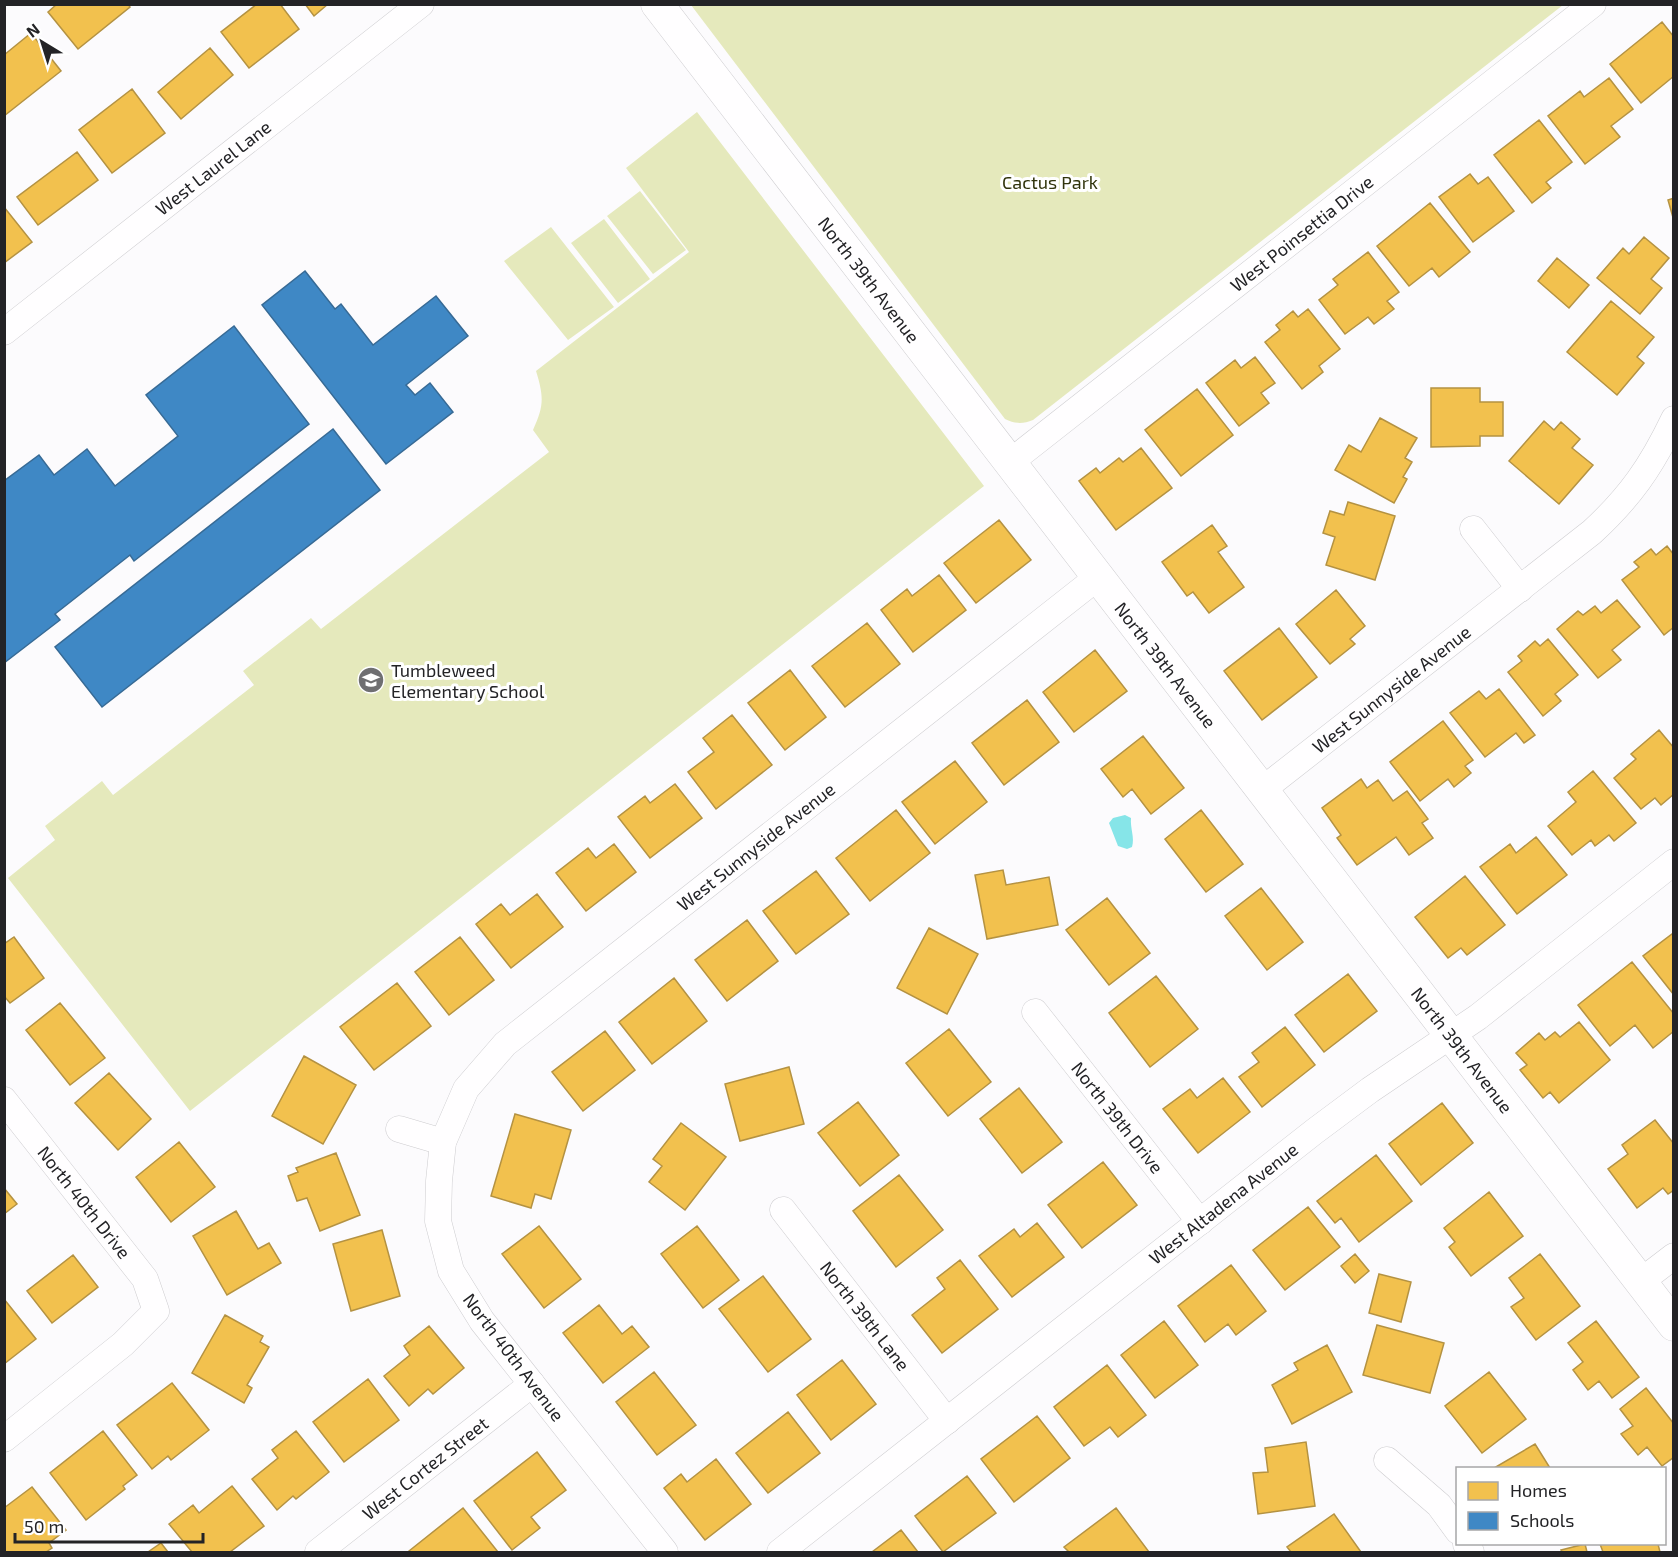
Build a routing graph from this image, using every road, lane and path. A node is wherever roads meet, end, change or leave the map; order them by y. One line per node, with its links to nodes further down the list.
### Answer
1 (422, 4): 4 (street, West Laurel Lane)
2 (657, 4): 6 (street, North 39th Avenue)
3 (1593, 4): 6 (street, West Poinsettia Drive)
4 (4, 332)
5 (1674, 419): 9 (street, West Sunnyside Avenue)
6 (1009, 463): 8 (street, North 39th Avenue)
7 (1473, 529): 9 (street)
8 (1098, 577): 10 (street, North 39th Avenue); 16 (street, West Sunnyside Avenue)
9 (1520, 589): 10 (street, West Sunnyside Avenue)
10 (1262, 790): 13 (street, North 39th Avenue)
11 (1674, 862): 13 (street, West Altadena Avenue)
12 (1035, 1012): 18 (street, North 39th Drive)
13 (1451, 1036): 18 (street, West Altadena Avenue); 20 (street, North 39th Avenue)
14 (4, 1100): 24 (street, North 40th Drive)
15 (399, 1129): 16 (street)
16 (443, 1142): 22 (street, North 40th Avenue)
17 (783, 1210): 23 (street, North 39th Lane)
18 (1200, 1222): 23 (street, West Altadena Avenue)
19 (1674, 1256): 20 (street)
20 (1640, 1282): 21 (street, North 39th Avenue)
21 (1674, 1325)
22 (532, 1384): 27 (street, West Cortez Street); 28 (street, North 40th Avenue)
23 (947, 1421): 29 (street, West Altadena Avenue)
24 (4, 1439)
25 (1388, 1460): 26 (street)
26 (1456, 1529)
27 (318, 1552)
28 (665, 1552)
29 (780, 1552)

